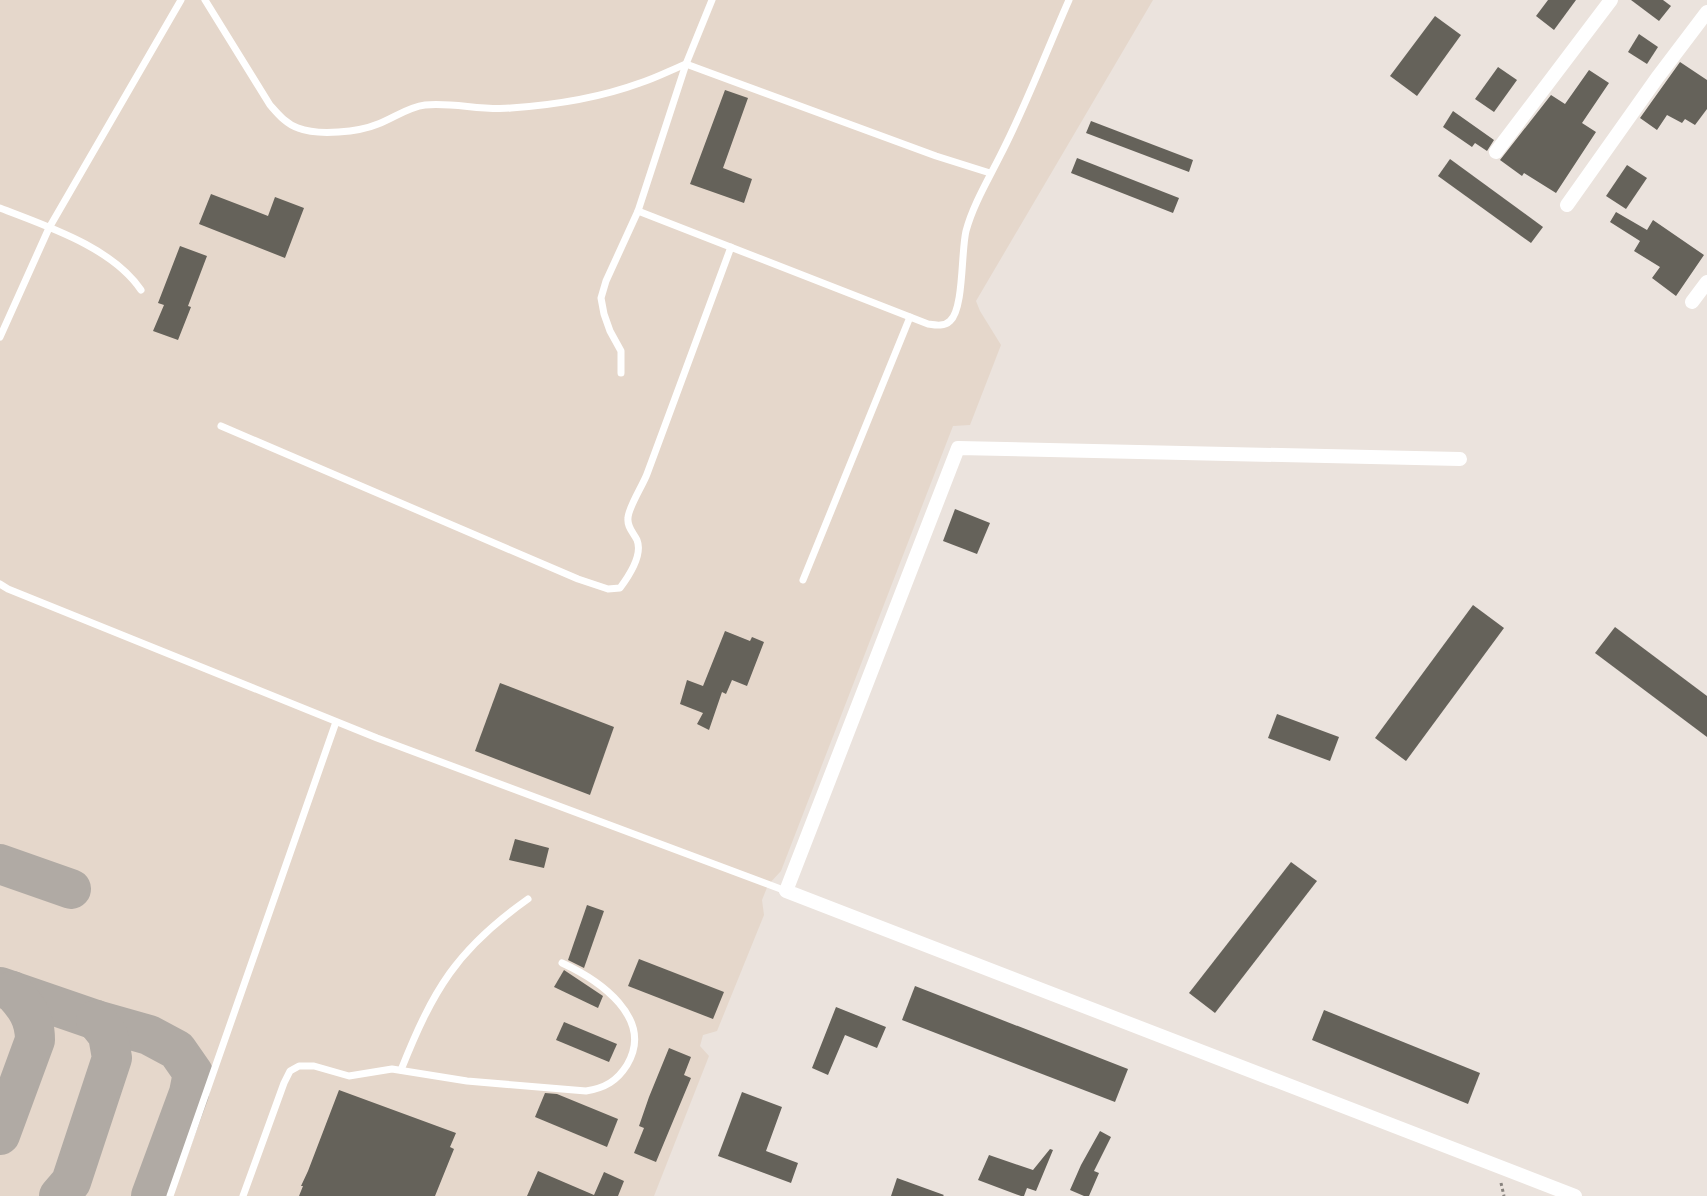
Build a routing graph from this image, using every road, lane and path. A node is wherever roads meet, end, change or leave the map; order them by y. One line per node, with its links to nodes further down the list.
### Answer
1 (181, 0): 13 (lane)
2 (204, 0): 7 (lane)
3 (712, 0): 7 (lane)
4 (1069, 0): 9 (lane)
5 (1611, 0): 8 (street)
6 (1707, 12): 10 (street)
7 (686, 63): 9 (lane); 12 (lane)
8 (1496, 152)
9 (990, 173): 18 (lane)
10 (1567, 205)
11 (0, 208): 13 (lane)
12 (638, 211): 14 (lane); 20 (lane)
13 (50, 228): 16 (lane); 19 (lane)
14 (731, 247): 18 (lane); 21 (lane)
15 (1707, 282): 17 (street)
16 (141, 290)
17 (1692, 302)
18 (910, 317): 23 (lane)
19 (0, 337)
20 (621, 373)
21 (221, 426)
22 (1460, 459): 26 (street)
23 (803, 580)
24 (0, 584): 25 (lane)
25 (336, 722): 26 (lane); 30 (lane)
26 (786, 891): 32 (street)
27 (528, 899): 29 (lane)
28 (562, 963): 29 (lane)
29 (402, 1070): 31 (lane)
30 (170, 1196)
31 (243, 1196)
32 (1575, 1196)

